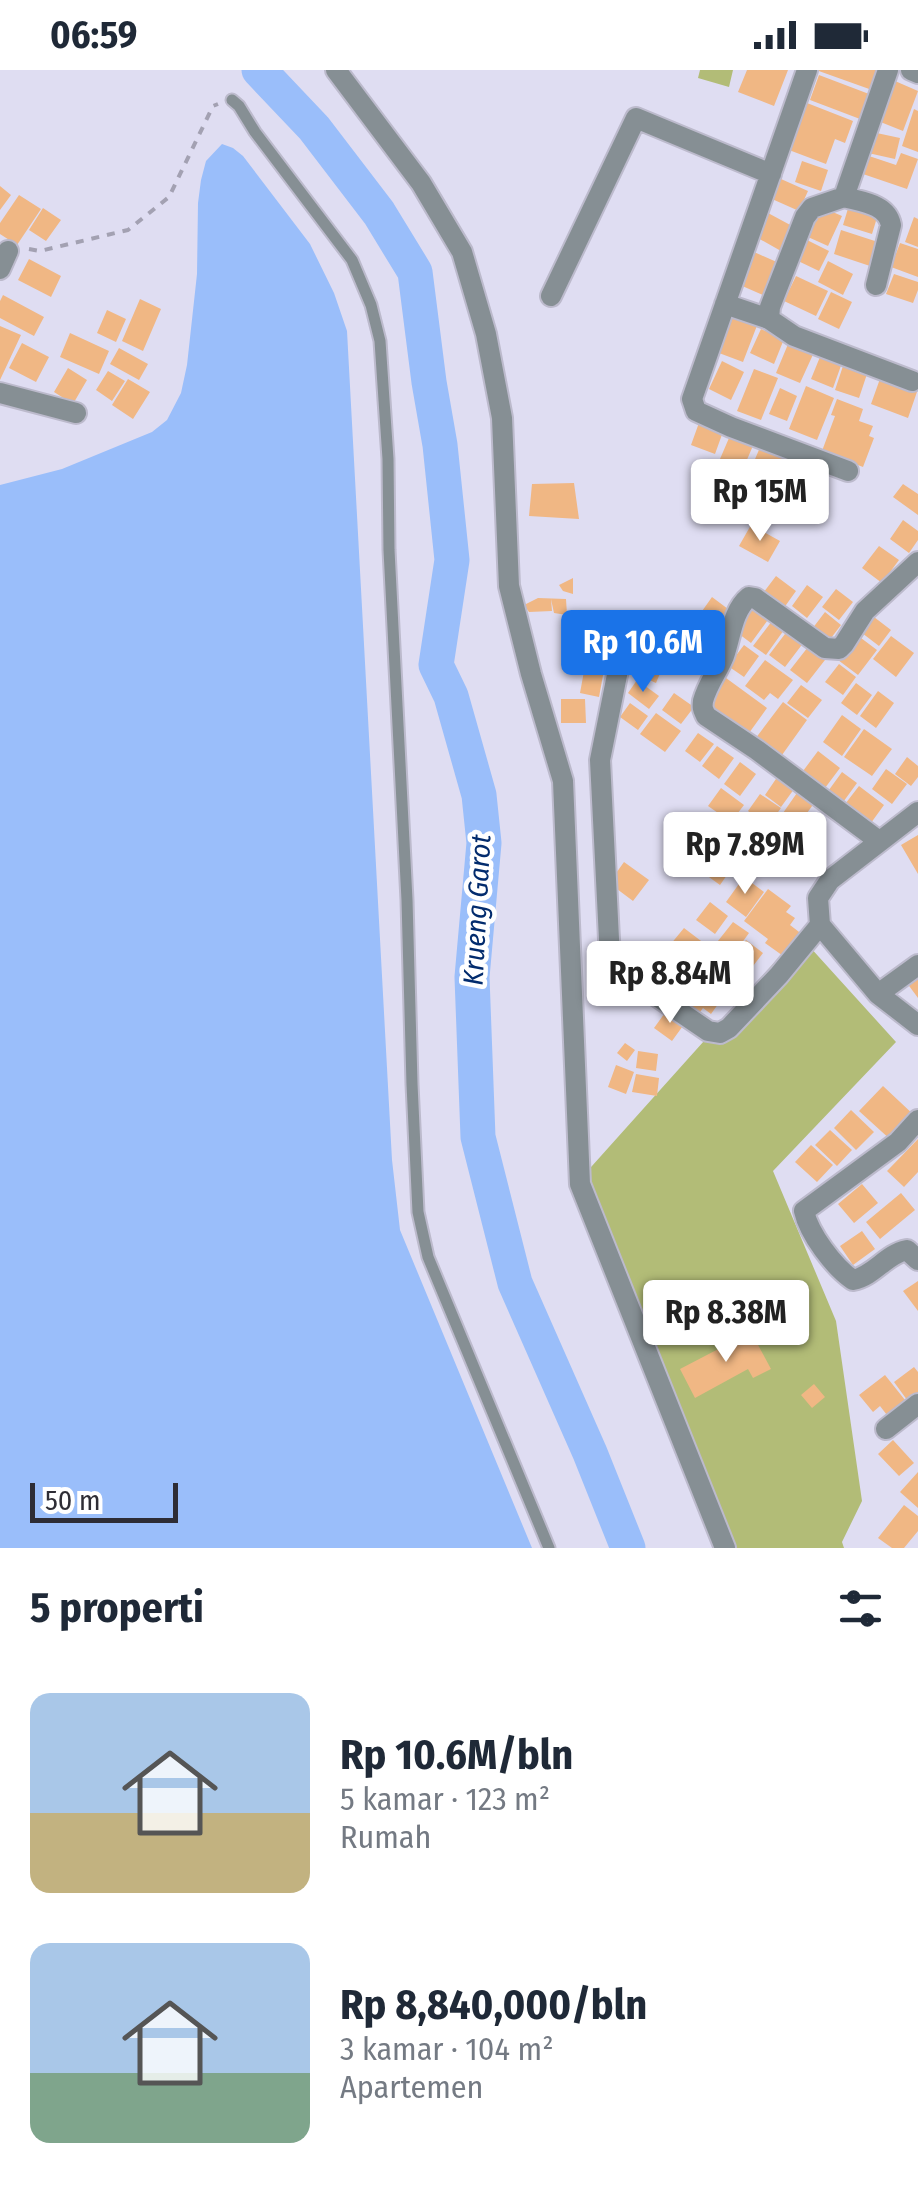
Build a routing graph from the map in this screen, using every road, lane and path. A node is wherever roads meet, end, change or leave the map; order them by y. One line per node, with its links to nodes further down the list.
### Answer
1 (336, 70): 31 (street)
2 (807, 70): 7 (street)
3 (888, 70): 8 (street)
4 (911, 70): 5 (street)
5 (918, 74)
6 (232, 100): 9 (path); 30 (lane)
7 (771, 174): 11 (street); 12 (street)
8 (844, 196): 10 (street); 13 (street)
9 (4, 260)
10 (876, 285)
11 (551, 296)
12 (725, 304): 13 (street); 17 (street)
13 (769, 319): 14 (street)
14 (912, 381)
15 (0, 393): 16 (street)
16 (76, 412)
17 (848, 471)
18 (918, 562): 21 (street)
19 (627, 626): 22 (street)
20 (918, 812): 21 (street)
21 (878, 840): 22 (street)
22 (820, 925): 24 (street)
23 (918, 965): 24 (street)
24 (878, 994): 25 (street)
25 (918, 1025)
26 (918, 1120): 27 (street)
27 (918, 1260)
28 (918, 1404): 29 (street)
29 (886, 1428)
30 (549, 1548)
31 (725, 1548)

